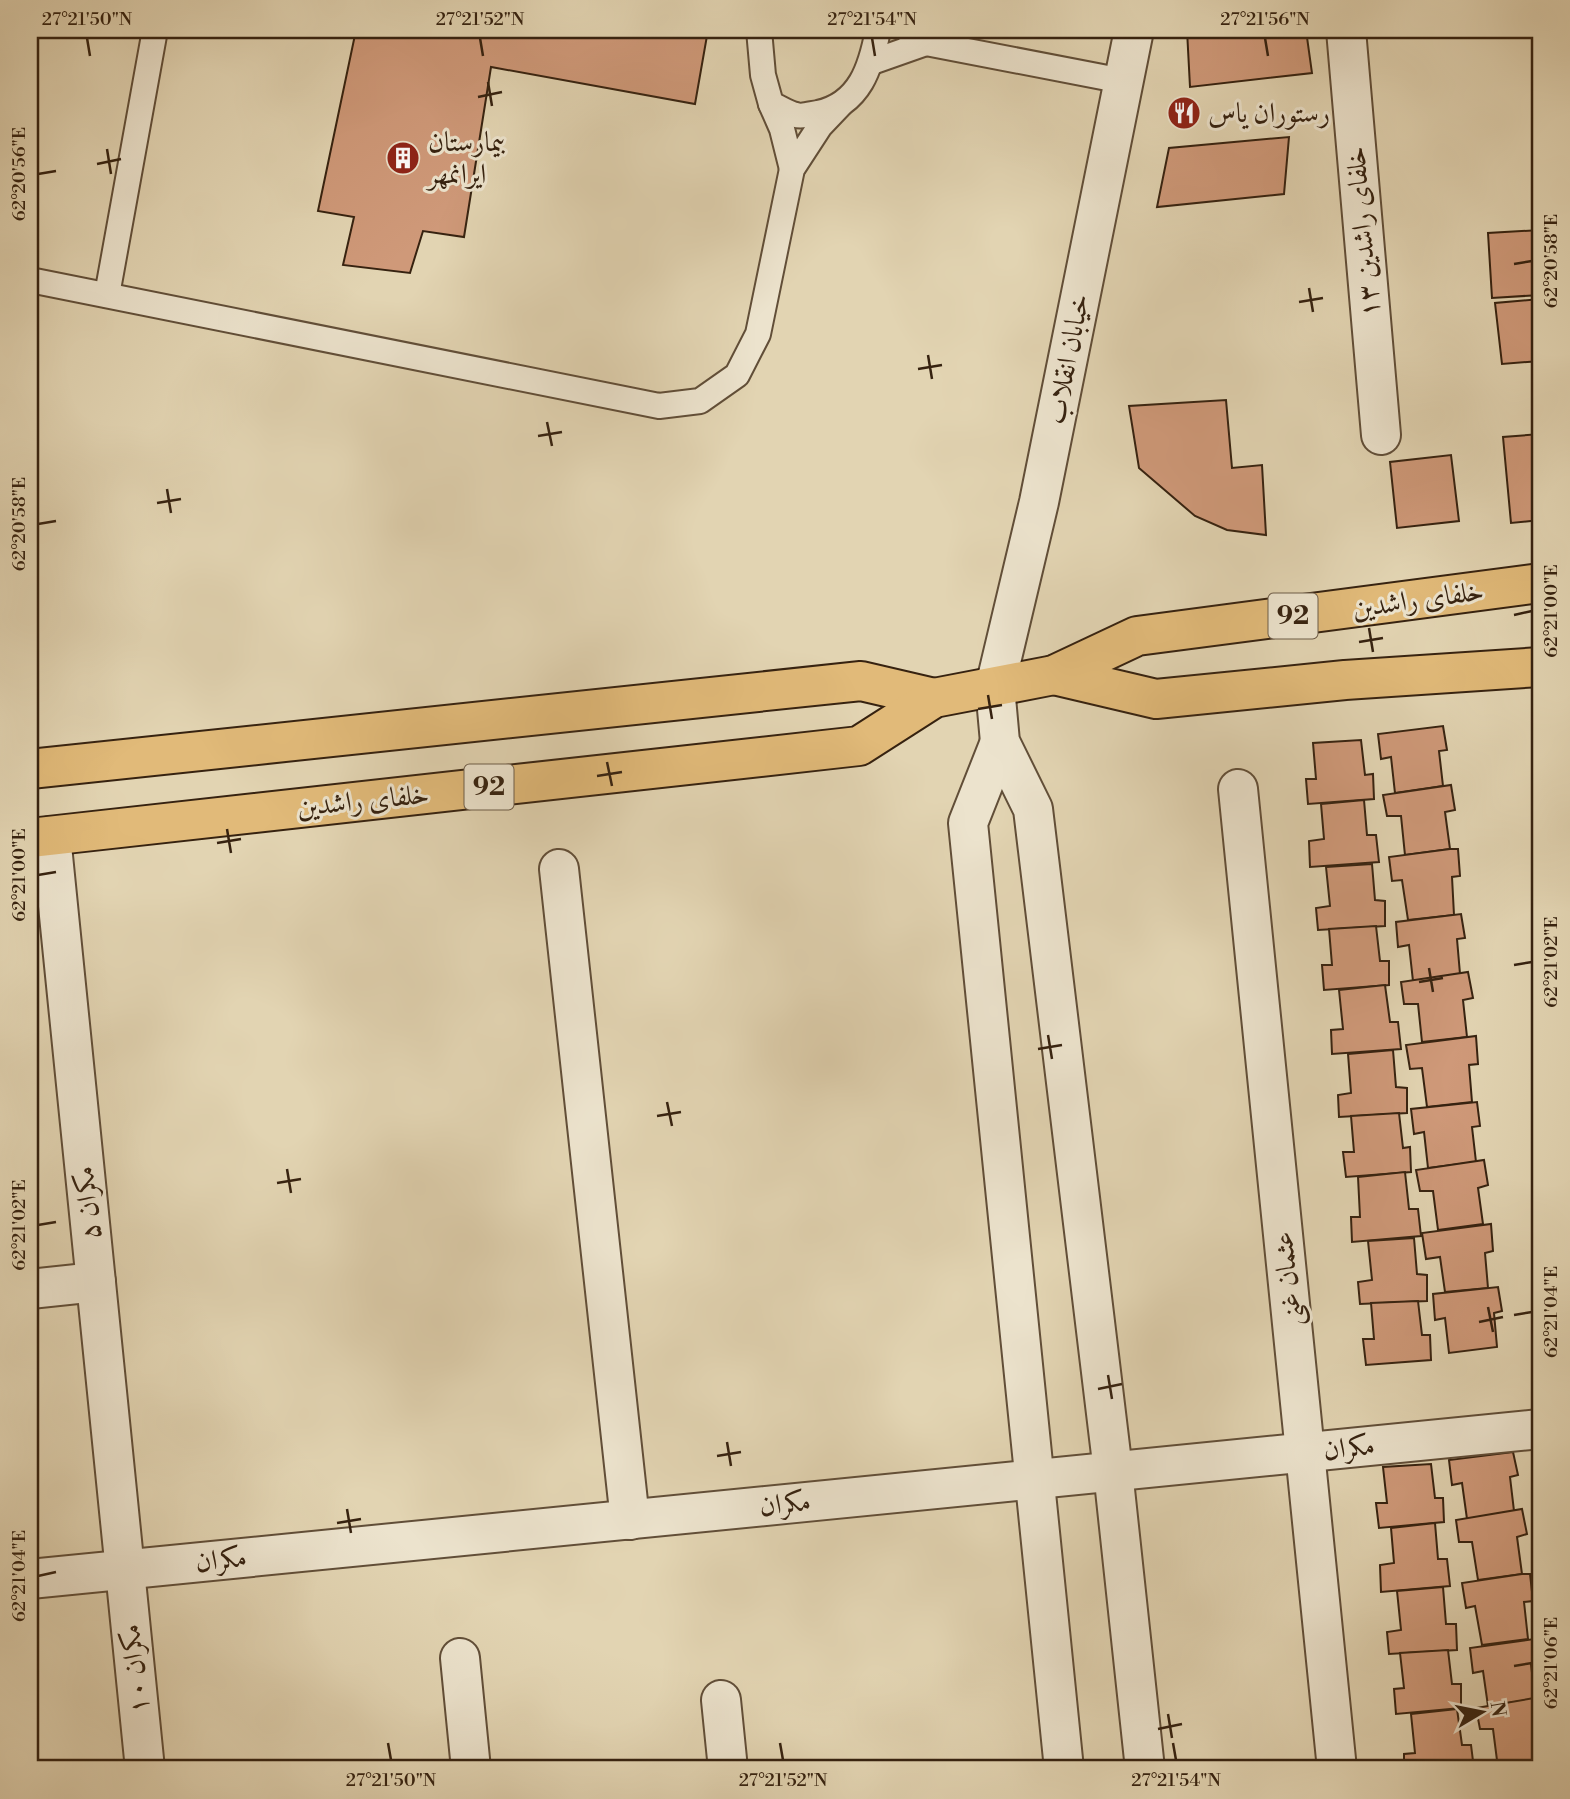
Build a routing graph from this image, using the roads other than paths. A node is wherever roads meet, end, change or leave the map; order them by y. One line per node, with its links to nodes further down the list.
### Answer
1 (155, 30): 13 (lane)
2 (759, 30): 9 (lane)
3 (878, 30): 7 (lane)
4 (1134, 30): 8 (street, خیابان انقلاب)
5 (1346, 30): 14 (street, خلفای راشدین ۱۳)
6 (916, 36): 7 (lane); 8 (lane)
7 (872, 62): 10 (lane)
8 (1124, 81): 18 (street, خیابان انقلاب)
9 (771, 104): 10 (lane); 11 (lane)
10 (840, 105): 11 (lane)
11 (792, 169): 13 (lane)
12 (30, 280): 13 (lane)
13 (107, 295)
14 (1381, 435)
15 (1540, 583): 17 (main road, خلفای راشدین / 92)
16 (1540, 674): 17 (main road, خلفای راشدین / 92)
17 (1055, 676): 18 (main road, خلفای راشدین / 92)
18 (995, 687): 19 (main road, خلفای راشدین / 92); 20 (street, خیابان انقلاب)
19 (934, 698): 21 (main road, خلفای راشدین / 92); 23 (main road, خلفای راشدین / 92)
20 (1000, 742): 29 (street); 30 (street)
21 (30, 769)
22 (1238, 789): 28 (street, عثمان غنی)
23 (40, 837): 25 (street, مکران ۵)
24 (559, 869): 31 (street)
25 (96, 1282): 26 (street); 32 (street, مکران ۵)
26 (30, 1289)
27 (1540, 1429): 28 (street, مکران)
28 (1305, 1452): 29 (street, مکران); 41 (street, عثمان غنی)
29 (1113, 1471): 30 (street, مکران); 40 (street)
30 (1034, 1479): 31 (street, مکران); 39 (street)
31 (631, 1520): 32 (street, مکران)
32 (125, 1570): 33 (street, مکران); 36 (street, مکران ۱۰)
33 (30, 1579)
34 (460, 1658): 37 (street)
35 (721, 1700): 38 (street)
36 (145, 1769)
37 (471, 1769)
38 (728, 1769)
39 (1064, 1769)
40 (1145, 1769)
41 (1337, 1769)

